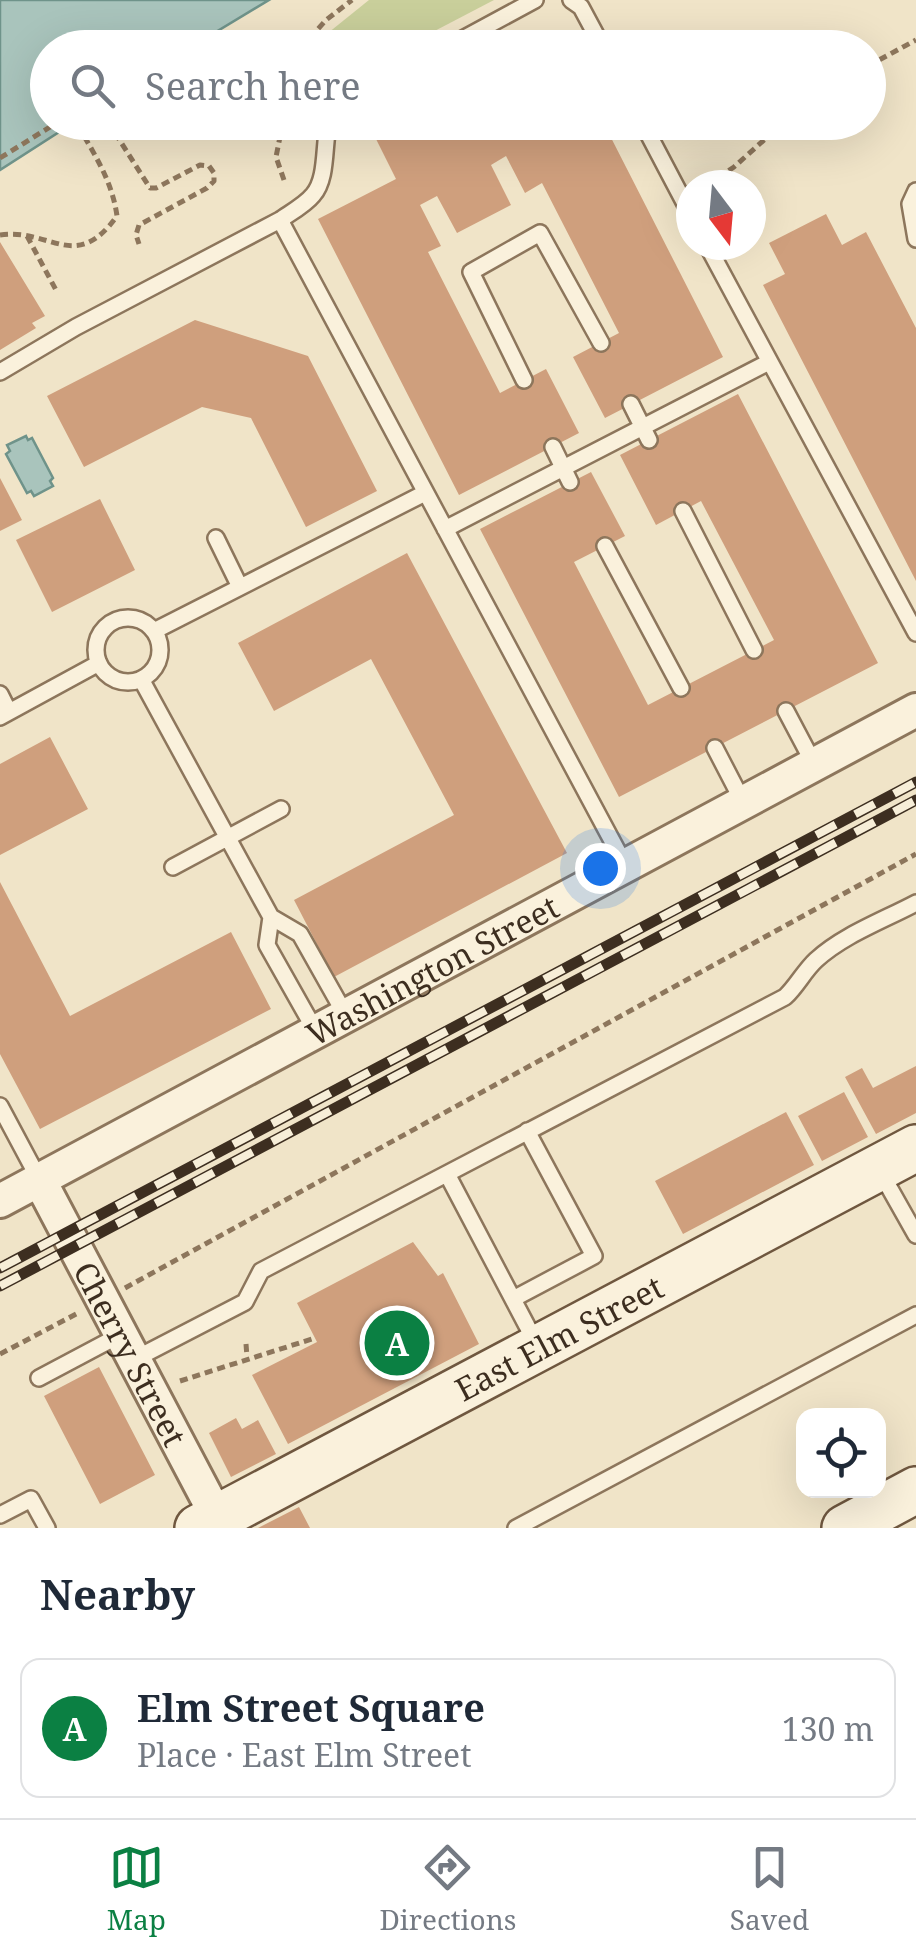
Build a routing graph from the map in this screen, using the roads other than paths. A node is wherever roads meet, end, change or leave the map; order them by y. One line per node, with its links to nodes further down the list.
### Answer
1 (535, 0): 3 (lane)
2 (570, 0): 4 (lane)
3 (479, 30)
4 (593, 30)
5 (324, 140): 9 (lane)
6 (651, 140): 7 (lane)
7 (676, 187)
8 (916, 191): 10 (lane)
9 (280, 220): 14 (lane); 20 (lane)
10 (916, 239)
11 (715, 260): 13 (lane)
12 (601, 343): 15 (lane)
13 (768, 362): 17 (lane); 27 (lane)
14 (0, 372)
15 (524, 380)
16 (632, 404): 17 (lane)
17 (645, 434): 19 (lane)
18 (554, 446): 19 (lane)
19 (566, 475): 22 (lane)
20 (425, 492): 22 (lane); 25 (lane)
21 (683, 511): 28 (lane)
22 (445, 529): 41 (lane)
23 (216, 538): 25 (lane)
24 (605, 546): 31 (lane)
25 (240, 587): 26 (lane)
26 (154, 632): 29 (lane); 30 (lane)
27 (916, 633)
28 (754, 650)
29 (99, 663): 30 (lane); 35 (lane)
30 (141, 679): 40 (lane)
31 (681, 688)
32 (0, 694): 35 (lane)
33 (916, 710): 37 (street, Washington Street)
34 (786, 711): 37 (lane)
35 (5, 715)
36 (716, 748): 38 (lane)
37 (814, 764): 38 (street, Washington Street)
38 (743, 802): 41 (street, Washington Street)
39 (282, 809): 40 (lane)
40 (228, 838): 42 (lane); 44 (lane)
41 (624, 865): 45 (street, Washington Street)
42 (173, 866)
43 (916, 903): 48 (lane)
44 (271, 917): 45 (lane); 46 (lane)
45 (345, 1014): 46 (street, Washington Street)
46 (315, 1030): 51 (street, Washington Street)
47 (0, 1106): 51 (lane)
48 (528, 1131): 50 (lane); 54 (lane)
49 (897, 1158): 53 (lane); 57 (main road, East Elm Street)
50 (447, 1174): 54 (lane); 56 (lane)
51 (40, 1180): 52 (street, Washington Street); 56 (street, Cherry Street)
52 (0, 1201)
53 (916, 1235)
54 (513, 1300): 57 (lane)
55 (916, 1314): 63 (lane)
56 (126, 1347): 58 (lane); 61 (street, Cherry Street)
57 (539, 1348): 61 (main road, East Elm Street)
58 (39, 1378)
59 (916, 1490): 64 (main road)
60 (0, 1515): 62 (lane)
61 (213, 1525)
62 (47, 1528)
63 (516, 1528)
64 (845, 1528)

